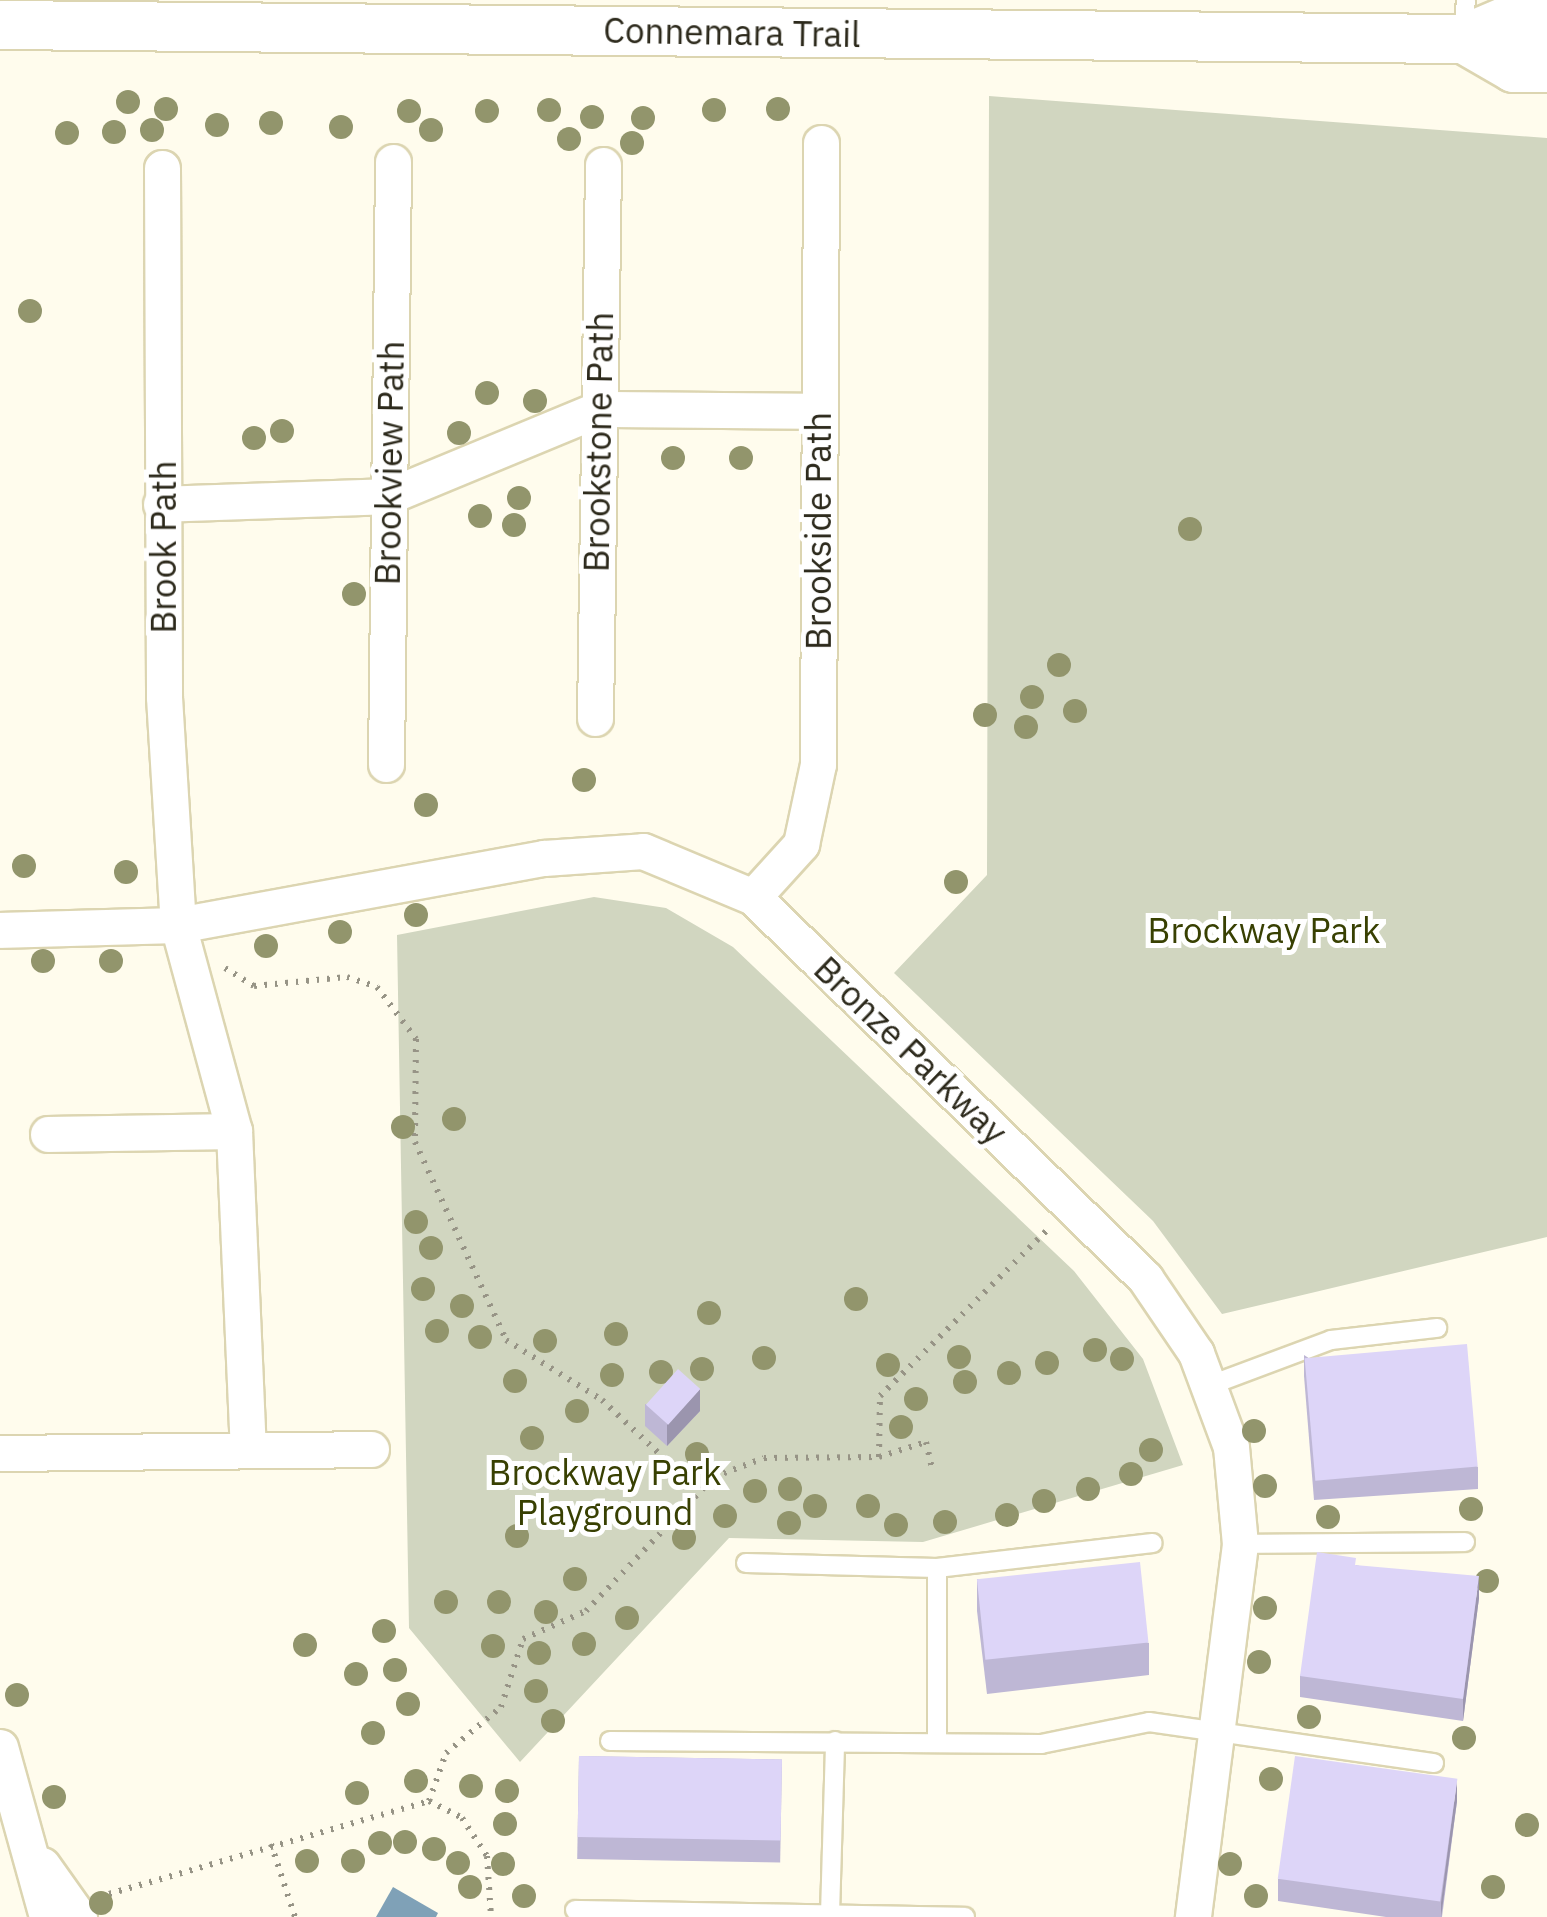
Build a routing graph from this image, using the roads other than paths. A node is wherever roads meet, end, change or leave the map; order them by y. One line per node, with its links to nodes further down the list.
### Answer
1 (1465, 20): 2 (street, Connemara Trail); 3 (street, Connemara Trail); 4 (street, Connemara Trail)
2 (1547, 20)
3 (0, 25)
4 (1547, 68)
5 (821, 143): 10 (street, Brookside Path)
6 (393, 162): 11 (street, Brookview Path)
7 (603, 166): 9 (street, Brookstone Path)
8 (162, 168): 12 (street, Brook Path)
9 (598, 409): 10 (street); 11 (street); 13 (street, Brookstone Path)
10 (818, 410): 15 (street, Brookside Path)
11 (389, 496): 12 (street); 14 (street, Brookview Path)
12 (161, 504): 16 (street, Brook Path)
13 (595, 718)
14 (386, 764)
15 (753, 897): 16 (street, Bronze Parkway); 21 (street, Bronze Parkway)
16 (178, 925): 17 (street, Bronze Parkway); 18 (street, Brook Path)
17 (0, 930)
18 (234, 1131): 19 (street); 22 (street, Brook Path)
19 (48, 1134)
20 (1437, 1328): 21 (lane)
21 (1208, 1386): 27 (street, Bronze Parkway)
22 (248, 1448): 23 (street); 24 (street)
23 (370, 1449)
24 (0, 1453)
25 (1466, 1542): 27 (lane)
26 (1153, 1544): 29 (lane)
27 (1240, 1544): 30 (street, Bronze Parkway)
28 (746, 1563): 29 (lane)
29 (936, 1568): 33 (lane)
30 (1219, 1730): 33 (lane); 35 (lane); 43 (street, Bronze Parkway)
31 (610, 1741): 32 (lane)
32 (835, 1741): 33 (lane); 39 (lane)
33 (937, 1742)
34 (0, 1747): 36 (street)
35 (1434, 1763)
36 (37, 1858): 40 (street); 41 (street)
37 (576, 1910): 38 (lane)
38 (685, 1914): 39 (lane)
39 (830, 1914): 42 (lane)
40 (47, 1917)
41 (79, 1917)
42 (964, 1917)
43 (1193, 1917)

